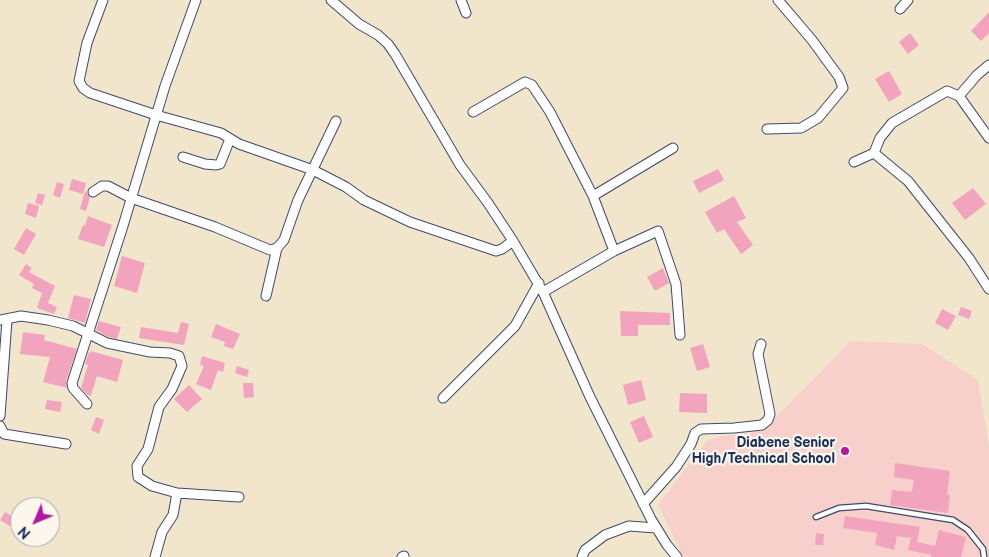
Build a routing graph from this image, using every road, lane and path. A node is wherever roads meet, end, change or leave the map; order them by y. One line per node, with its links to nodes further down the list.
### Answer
1 (103, 0): 12 (street)
2 (196, 0): 12 (street)
3 (331, 0): 25 (street)
4 (461, 0): 8 (street)
5 (778, 0): 14 (street)
6 (908, 0): 7 (street)
7 (900, 9)
8 (466, 13)
9 (989, 65): 10 (street)
10 (959, 96): 15 (street); 18 (street)
11 (473, 112): 23 (street)
12 (156, 115): 16 (street); 24 (street)
13 (336, 121): 21 (street)
14 (767, 129)
15 (989, 138)
16 (230, 139): 19 (street); 21 (street)
17 (673, 148): 23 (street)
18 (874, 154): 20 (street); 29 (street)
19 (183, 157)
20 (854, 162)
21 (312, 170): 25 (street); 26 (street)
22 (94, 192): 24 (street)
23 (593, 196): 27 (street)
24 (131, 198): 26 (street); 33 (street)
25 (513, 240): 28 (street)
26 (277, 248): 31 (street)
27 (614, 252): 30 (street); 34 (street)
28 (539, 283): 30 (street); 36 (street)
29 (989, 289)
30 (543, 292): 43 (street)
31 (266, 296)
32 (3, 320): 33 (street); 38 (street)
33 (88, 333): 37 (street); 41 (street)
34 (680, 335)
35 (761, 344): 43 (street)
36 (443, 398)
37 (88, 404)
38 (0, 416)
39 (0, 426): 40 (street)
40 (66, 444)
41 (177, 493): 42 (street); 46 (street)
42 (239, 496)
43 (643, 504): 45 (street)
44 (816, 517): 49 (lane)
45 (656, 528): 47 (street); 48 (street)
46 (155, 557)
47 (582, 557)
48 (677, 557)
49 (984, 557)

